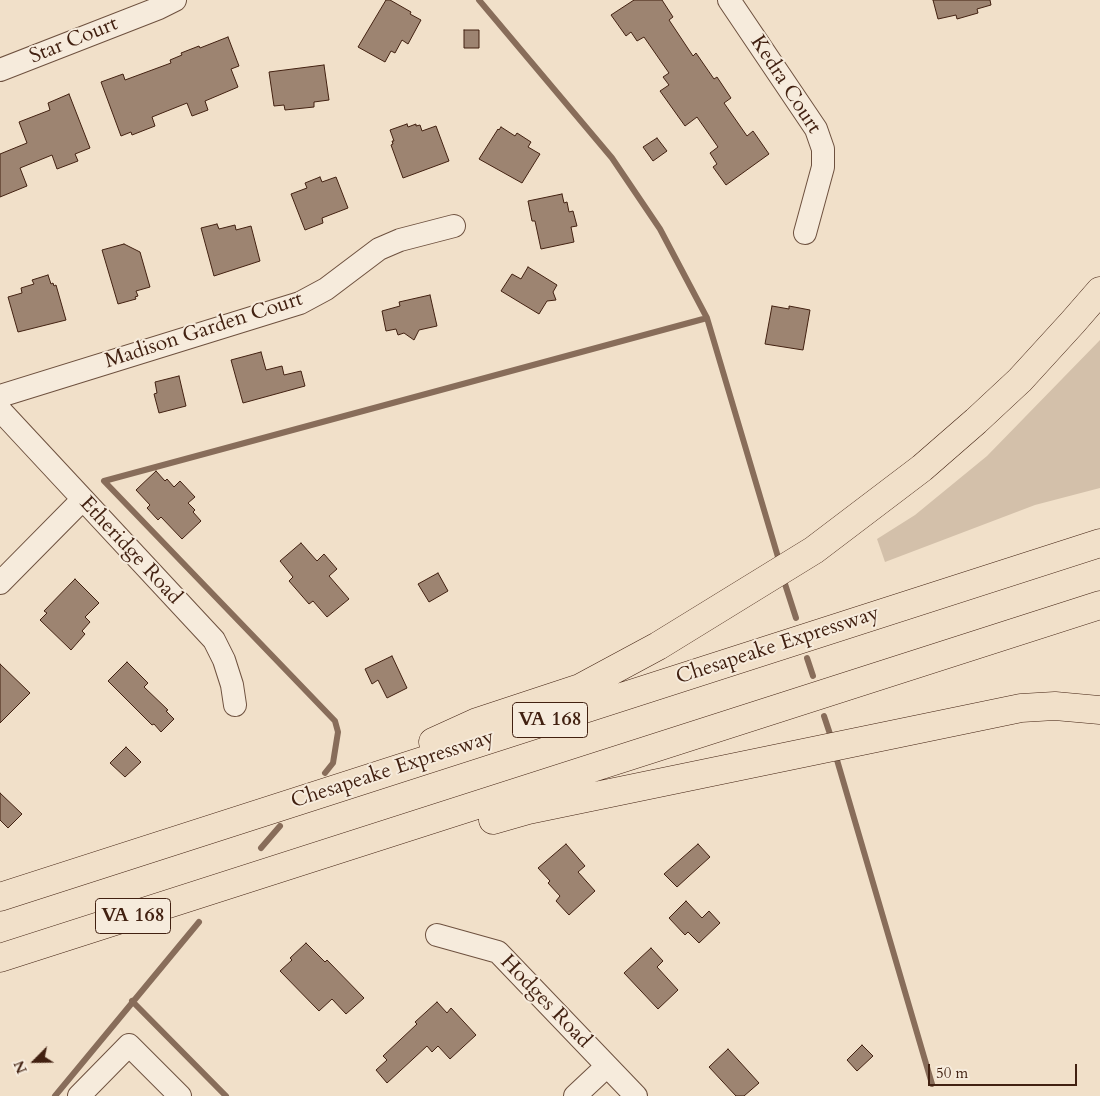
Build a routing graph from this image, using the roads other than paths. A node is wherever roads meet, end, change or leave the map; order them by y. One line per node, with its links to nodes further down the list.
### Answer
1 (174, 0): 3 (street, Star Court)
2 (730, 0): 5 (street, Kedra Court)
3 (0, 70)
4 (454, 226): 7 (street, Madison Garden Court)
5 (805, 233)
6 (1100, 291): 15 (highway)
7 (0, 396)
8 (0, 410): 9 (street, Etheridge Road)
9 (82, 500): 11 (street); 13 (street, Etheridge Road)
10 (1100, 543): 15 (highway, Chesapeake Expressway / VA 168)
11 (0, 583)
12 (1100, 605): 16 (highway, VA 168)
13 (235, 705)
14 (1100, 710): 16 (highway)
15 (340, 787): 17 (highway, Chesapeake Expressway / VA 168)
16 (266, 874): 19 (highway, VA 168)
17 (0, 897)
18 (437, 935): 20 (street, Hodges Road)
19 (0, 958)
20 (607, 1066): 23 (street); 24 (street, Hodges Road)
21 (79, 1096): 22 (street)
22 (180, 1096)
23 (575, 1096)
24 (636, 1096)

